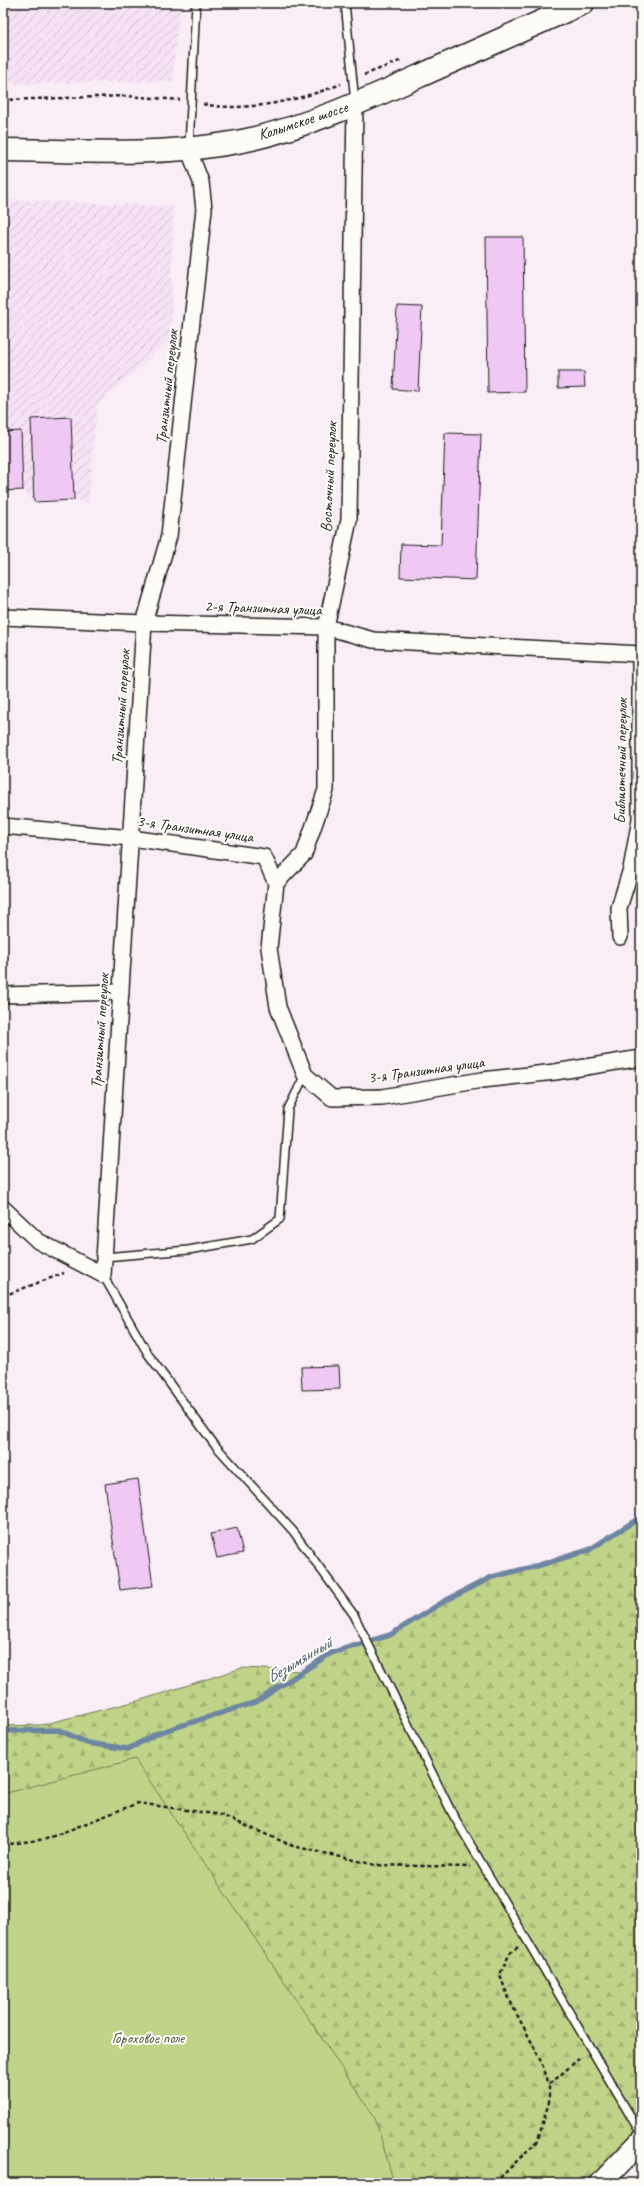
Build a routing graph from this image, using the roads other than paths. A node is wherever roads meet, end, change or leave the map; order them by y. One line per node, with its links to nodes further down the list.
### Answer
1 (196, 3): 5 (lane)
2 (345, 3): 4 (lane)
3 (583, 3): 4 (highway, Колымское шоссе)
4 (355, 104): 5 (highway, Колымское шоссе); 9 (street, Восточный переулок)
5 (188, 148): 6 (highway, Колымское шоссе); 8 (street, Транзитный переулок)
6 (3, 150)
7 (3, 617): 8 (street, 2-я Транзитная улица)
8 (144, 623): 9 (street, 2-я Транзитная улица); 12 (street, Транзитный переулок)
9 (326, 627): 10 (street, 2-я Транзитная улица); 13 (street, Восточный переулок)
10 (641, 654): 14 (street, Библиотечный переулок)
11 (3, 826): 12 (street, 3-я Транзитная улица)
12 (131, 838): 13 (street, 3-я Транзитная улица); 15 (street, Транзитный переулок)
13 (276, 883): 18 (street, 3-я Транзитная улица)
14 (620, 937)
15 (121, 992): 16 (street); 20 (street, Транзитный переулок)
16 (3, 995)
17 (641, 1058): 18 (street, 3-я Транзитная улица)
18 (305, 1075): 20 (lane)
19 (3, 1208): 21 (street)
20 (104, 1257): 21 (street, Транзитный переулок)
21 (103, 1275): 22 (lane)
22 (641, 2134)
23 (641, 2141): 24 (street)
24 (601, 2183)

